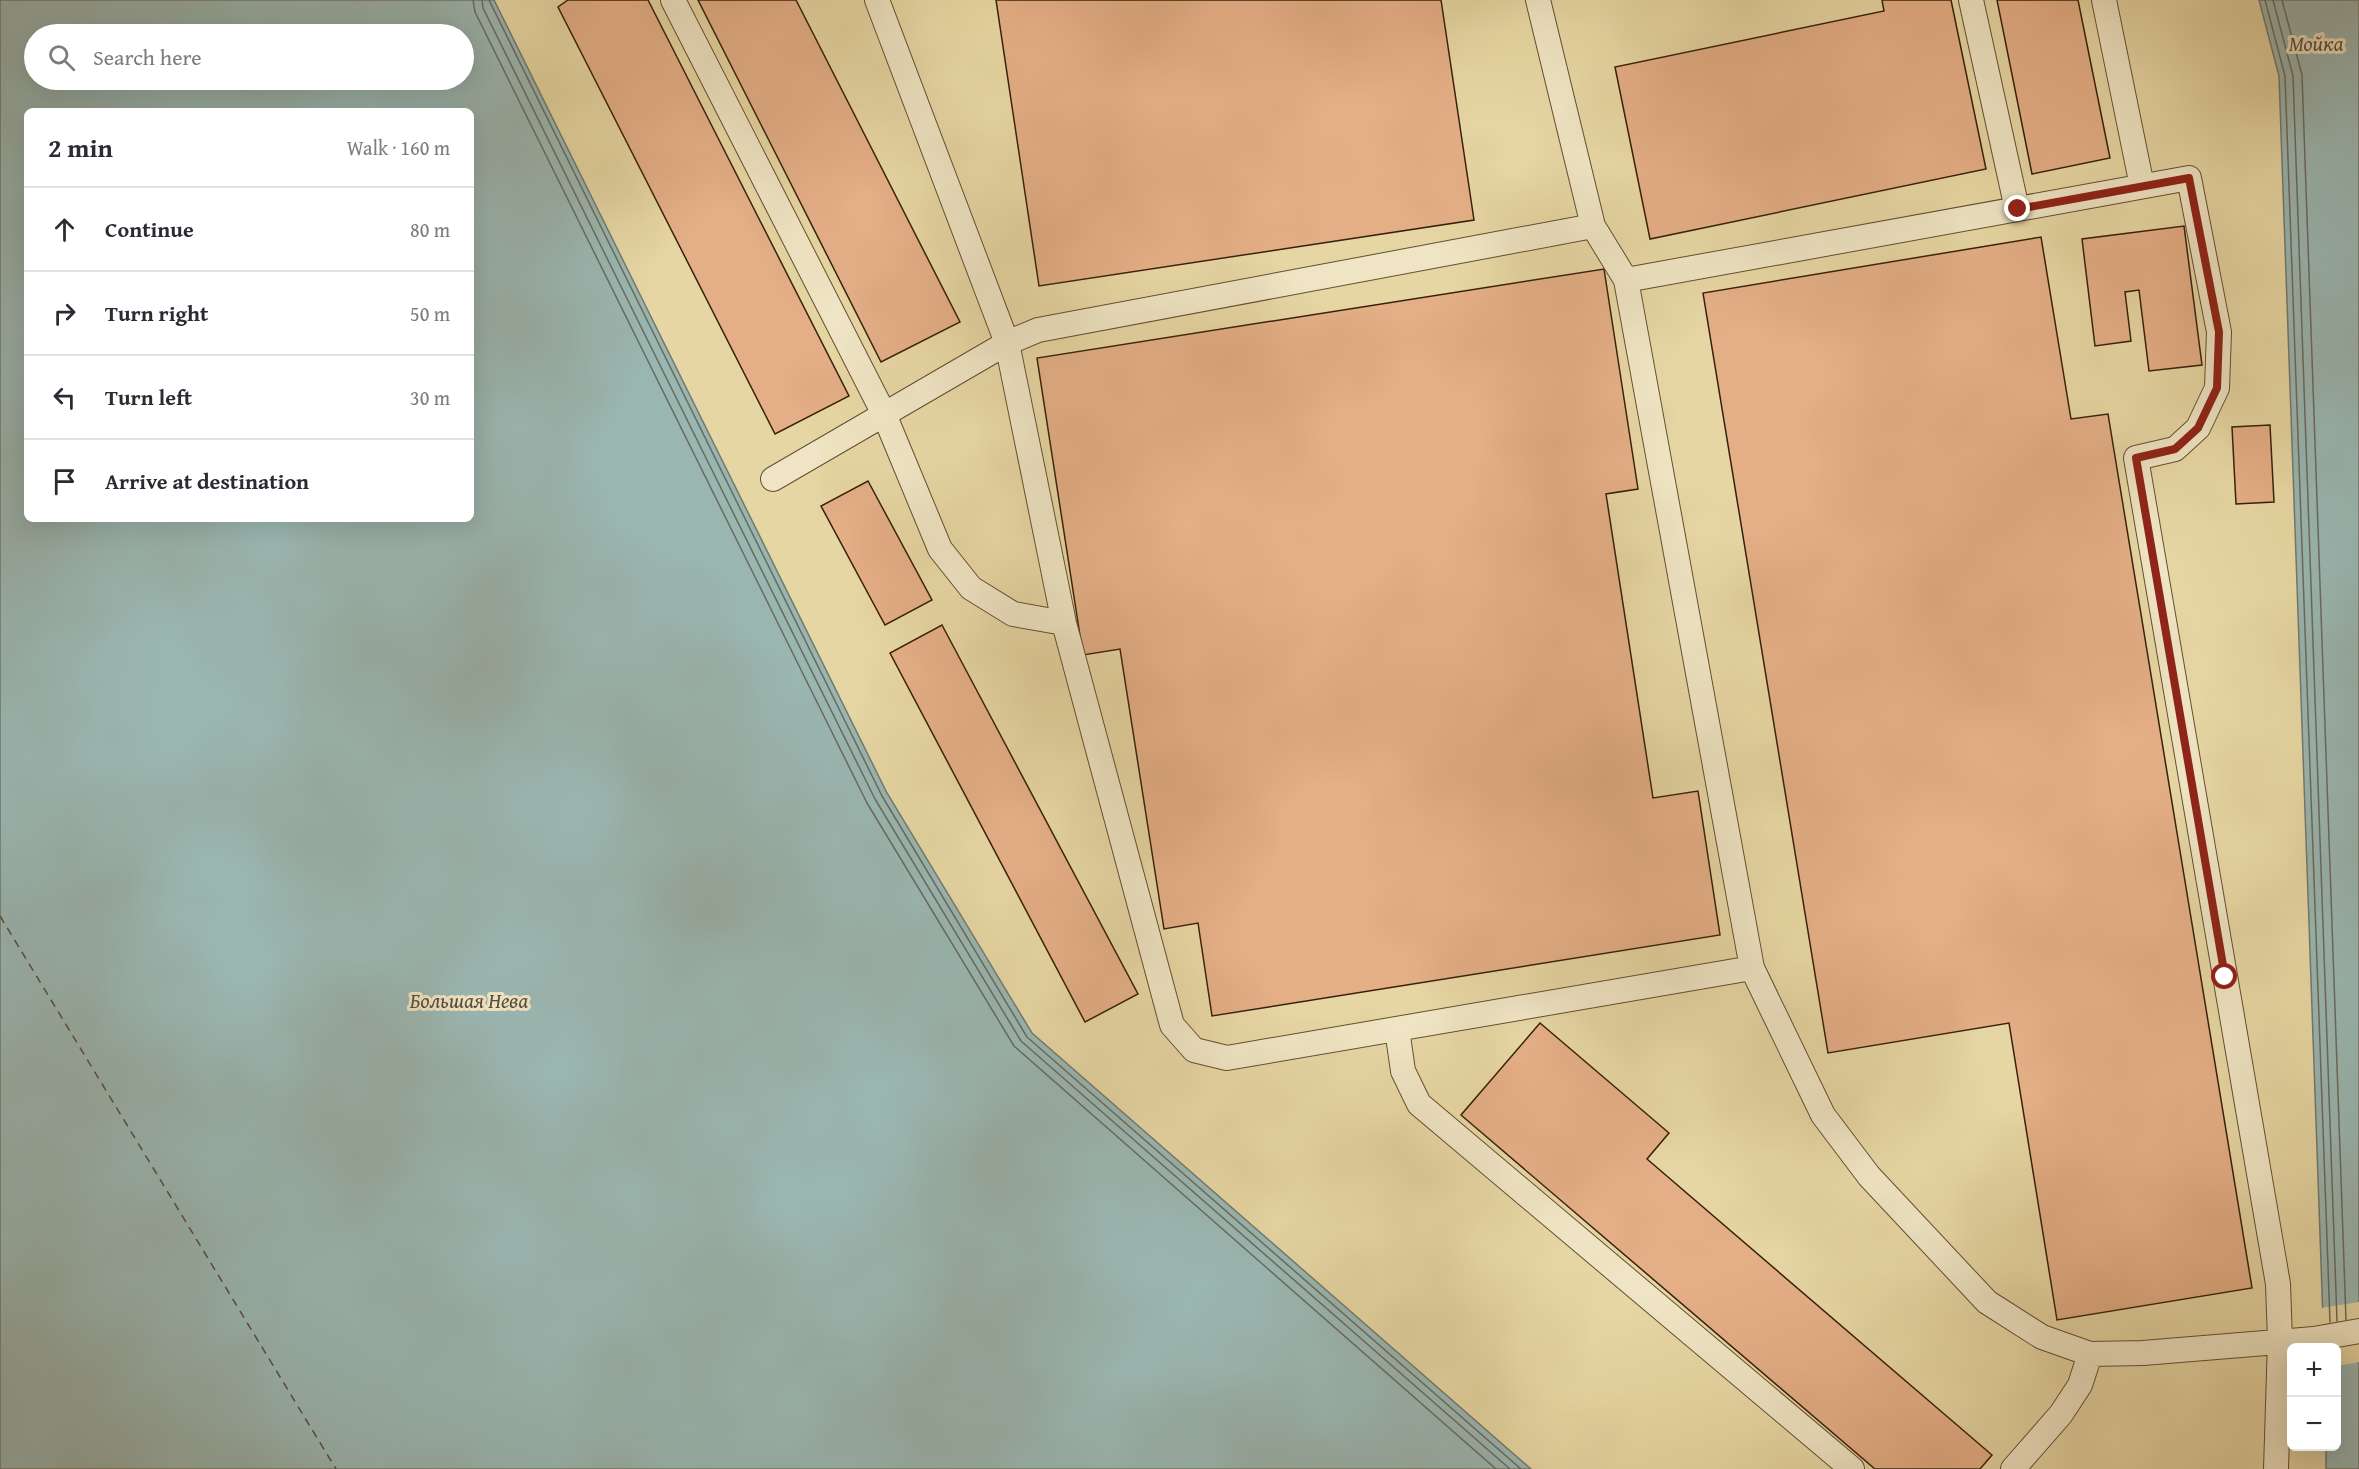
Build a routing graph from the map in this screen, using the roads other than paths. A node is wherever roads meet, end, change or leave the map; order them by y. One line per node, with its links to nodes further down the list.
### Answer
1 (673, 0): 11 (lane)
2 (877, 0): 10 (lane)
3 (1971, 0): 7 (lane)
4 (2104, 0): 6 (lane)
5 (1544, 1): 8 (lane)
6 (2142, 186): 7 (lane); 17 (lane)
7 (2018, 209): 9 (lane)
8 (1593, 226): 9 (lane); 10 (lane)
9 (1626, 280): 14 (lane)
10 (1007, 343): 11 (lane); 13 (lane)
11 (884, 414): 12 (lane); 13 (lane)
12 (772, 479)
13 (1064, 623): 15 (lane)
14 (1752, 968): 15 (lane); 18 (lane)
15 (1397, 1029): 19 (lane)
16 (2359, 1331): 17 (lane)
17 (2280, 1341): 18 (lane); 21 (lane)
18 (2090, 1354): 20 (lane)
19 (1852, 1469)
20 (2013, 1469)
21 (2276, 1469)

